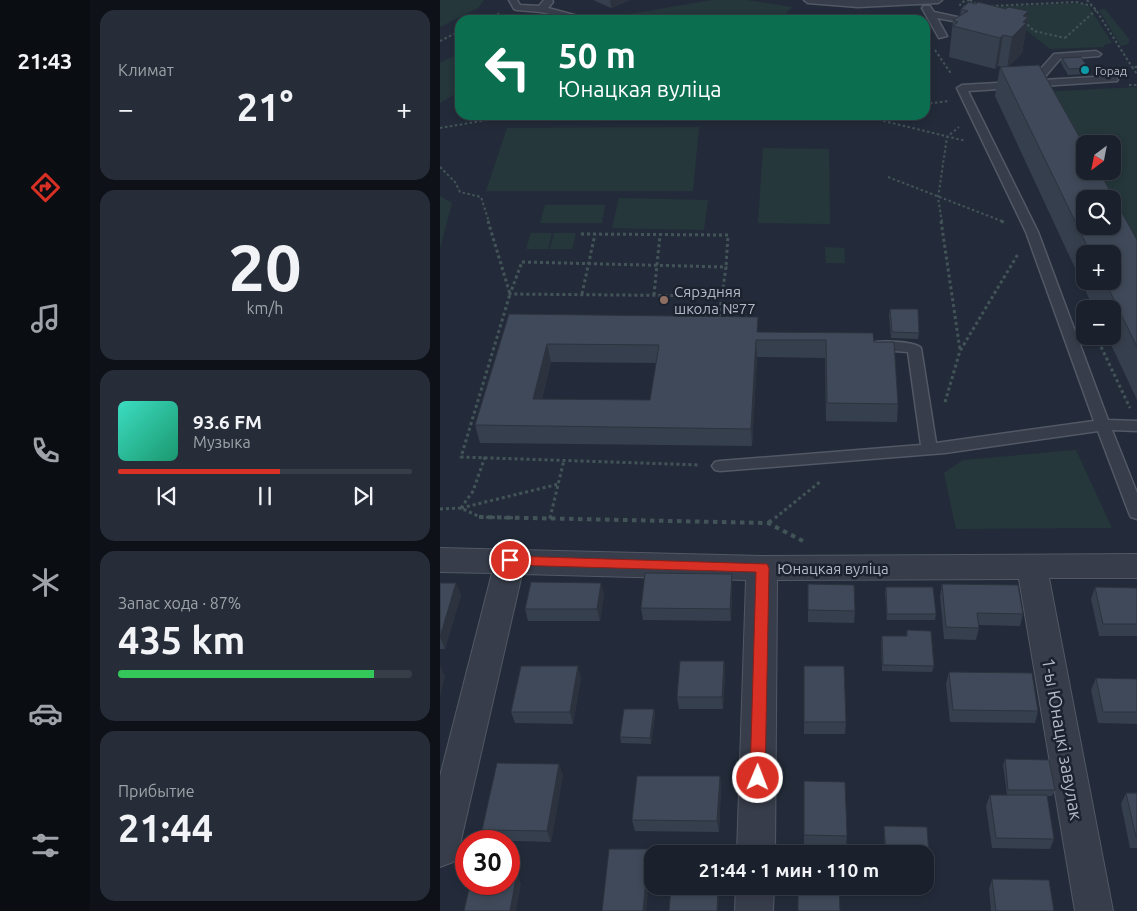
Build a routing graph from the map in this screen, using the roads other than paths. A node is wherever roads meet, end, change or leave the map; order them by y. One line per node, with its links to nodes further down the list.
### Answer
1 (514, 0): 6 (lane)
2 (548, 0): 6 (lane)
3 (938, 0): 5 (lane)
4 (815, 1): 5 (lane)
5 (923, 1): 7 (lane)
6 (541, 10): 8 (lane)
7 (930, 14): 9 (lane); 10 (lane)
8 (565, 15)
9 (986, 25)
10 (942, 36)
11 (1096, 54): 13 (lane)
12 (1113, 79): 13 (lane)
13 (1033, 84): 16 (lane)
14 (855, 346): 17 (lane)
15 (1135, 420): 16 (lane)
16 (1103, 424): 17 (lane); 19 (lane)
17 (929, 449): 18 (lane)
18 (720, 466)
19 (1137, 513)
20 (440, 560): 21 (street, Юнацкая вуліца)
21 (510, 560): 23 (street, Юнацкая вуліца); 26 (street)
22 (1137, 566): 24 (street, Юнацкая вуліца)
23 (762, 568): 24 (street, Юнацкая вуліца); 25 (street)
24 (1032, 568): 29 (street, 1-ы Юнацкі завулак)
25 (756, 845)
26 (440, 849)
27 (755, 895): 28 (street)
28 (754, 911)
29 (1094, 911)

